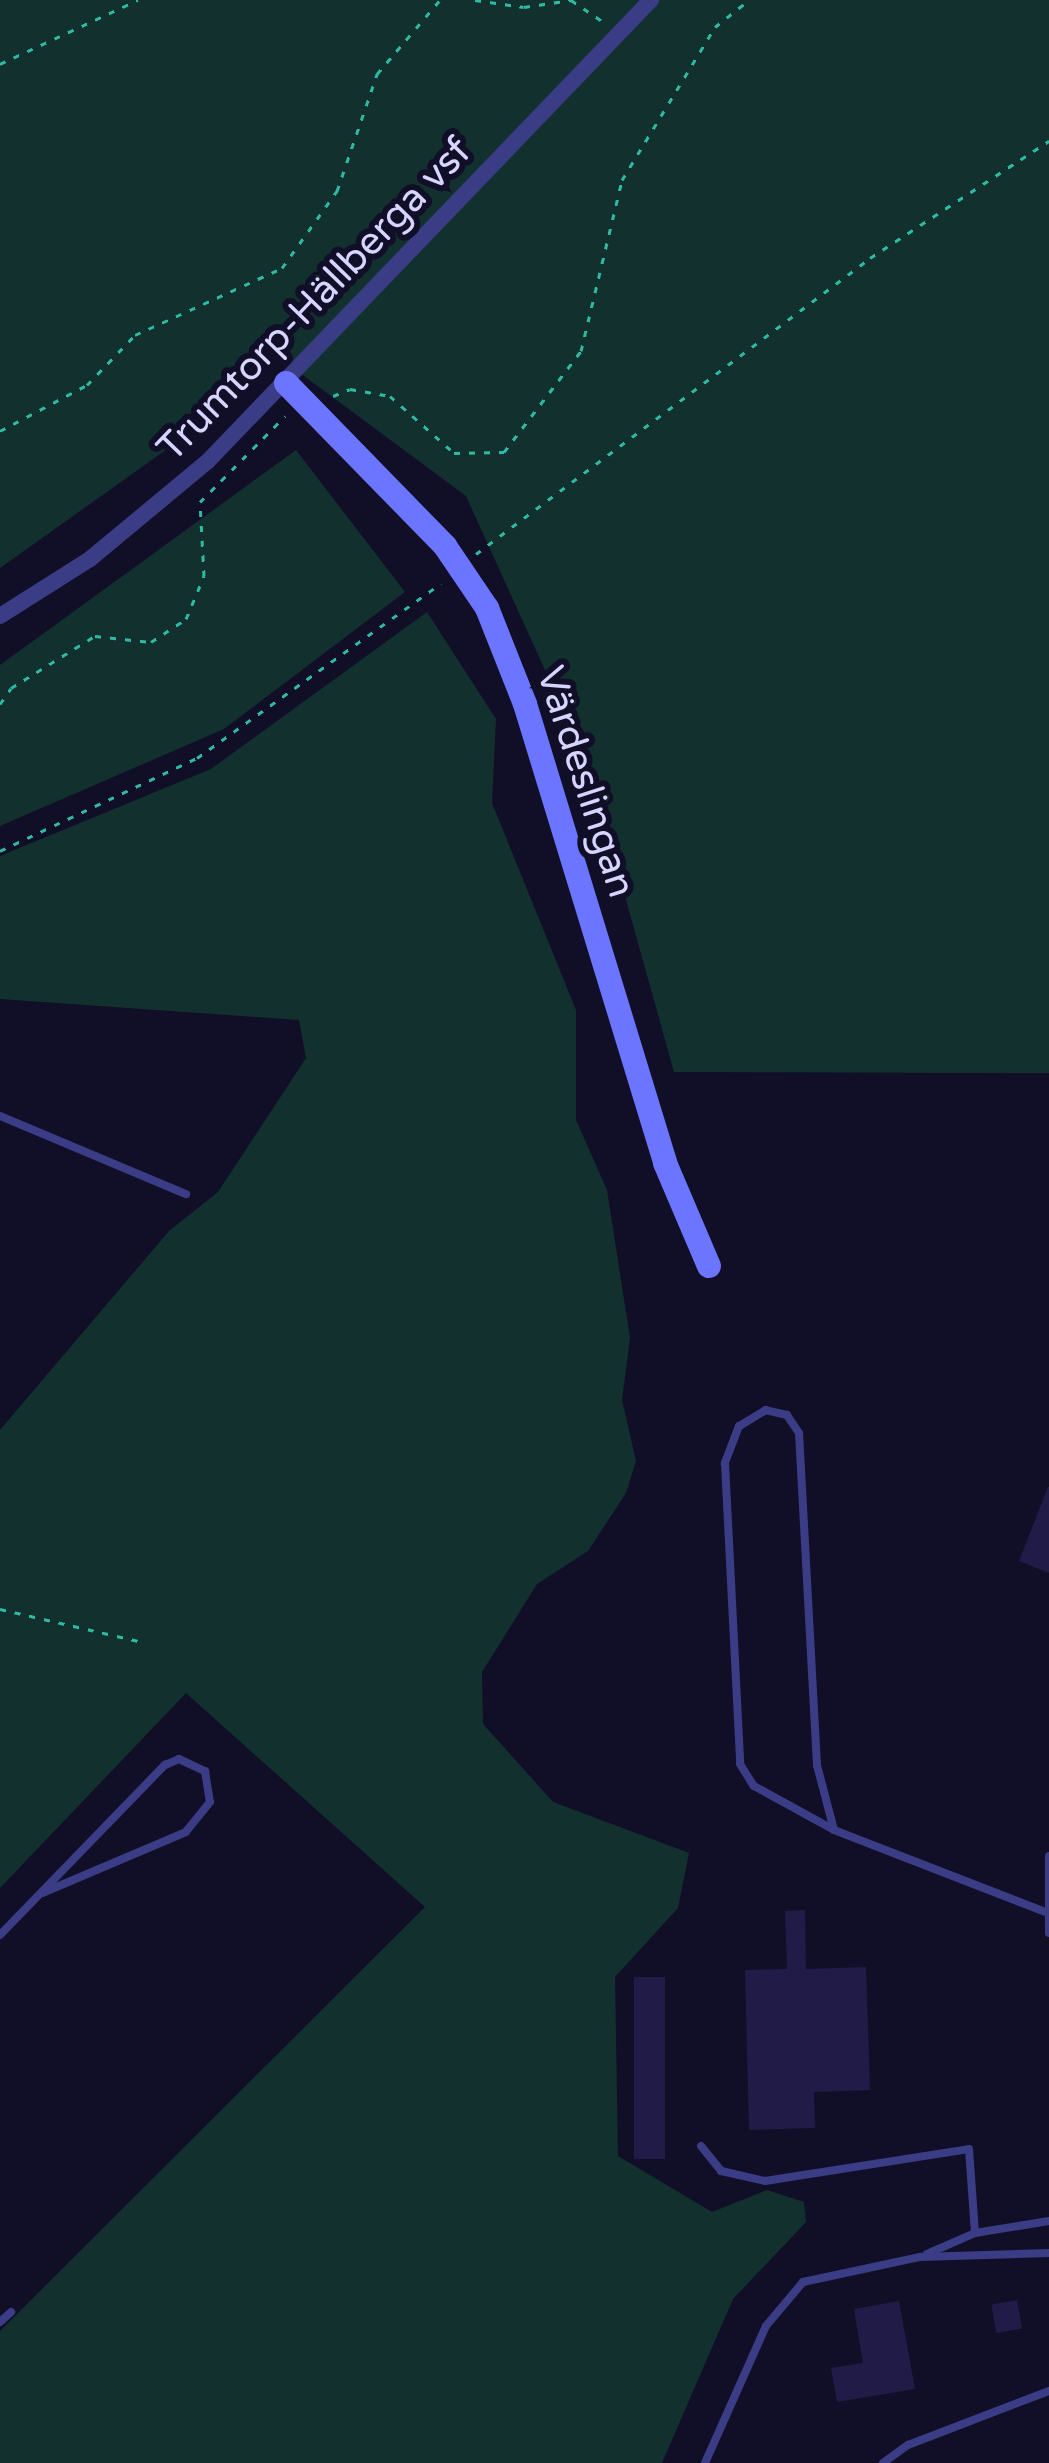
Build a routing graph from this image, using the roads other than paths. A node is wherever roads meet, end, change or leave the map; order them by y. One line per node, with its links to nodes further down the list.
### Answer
1 (651, 0): 2 (street, Trumtorp-Hällberga vsf)
2 (286, 383): 3 (street, Trumtorp-Hällberga vsf); 6 (street, Värdeslingan)
3 (0, 616)
4 (0, 1116): 5 (lane)
5 (186, 1195)
6 (709, 1266)
7 (834, 1831): 7 (lane); 10 (lane)
8 (1049, 1856): 10 (lane)
9 (42, 1893): 9 (lane); 12 (lane)
10 (1045, 1912): 11 (lane)
11 (1049, 1933)
12 (0, 1935)
13 (701, 2146): 15 (lane)
14 (1049, 2221): 15 (lane)
15 (975, 2233): 17 (lane)
16 (1049, 2253): 17 (lane)
17 (920, 2257): 21 (lane)
18 (11, 2312): 19 (lane)
19 (0, 2322)
20 (1049, 2391): 22 (lane)
21 (705, 2463)
22 (884, 2463)

